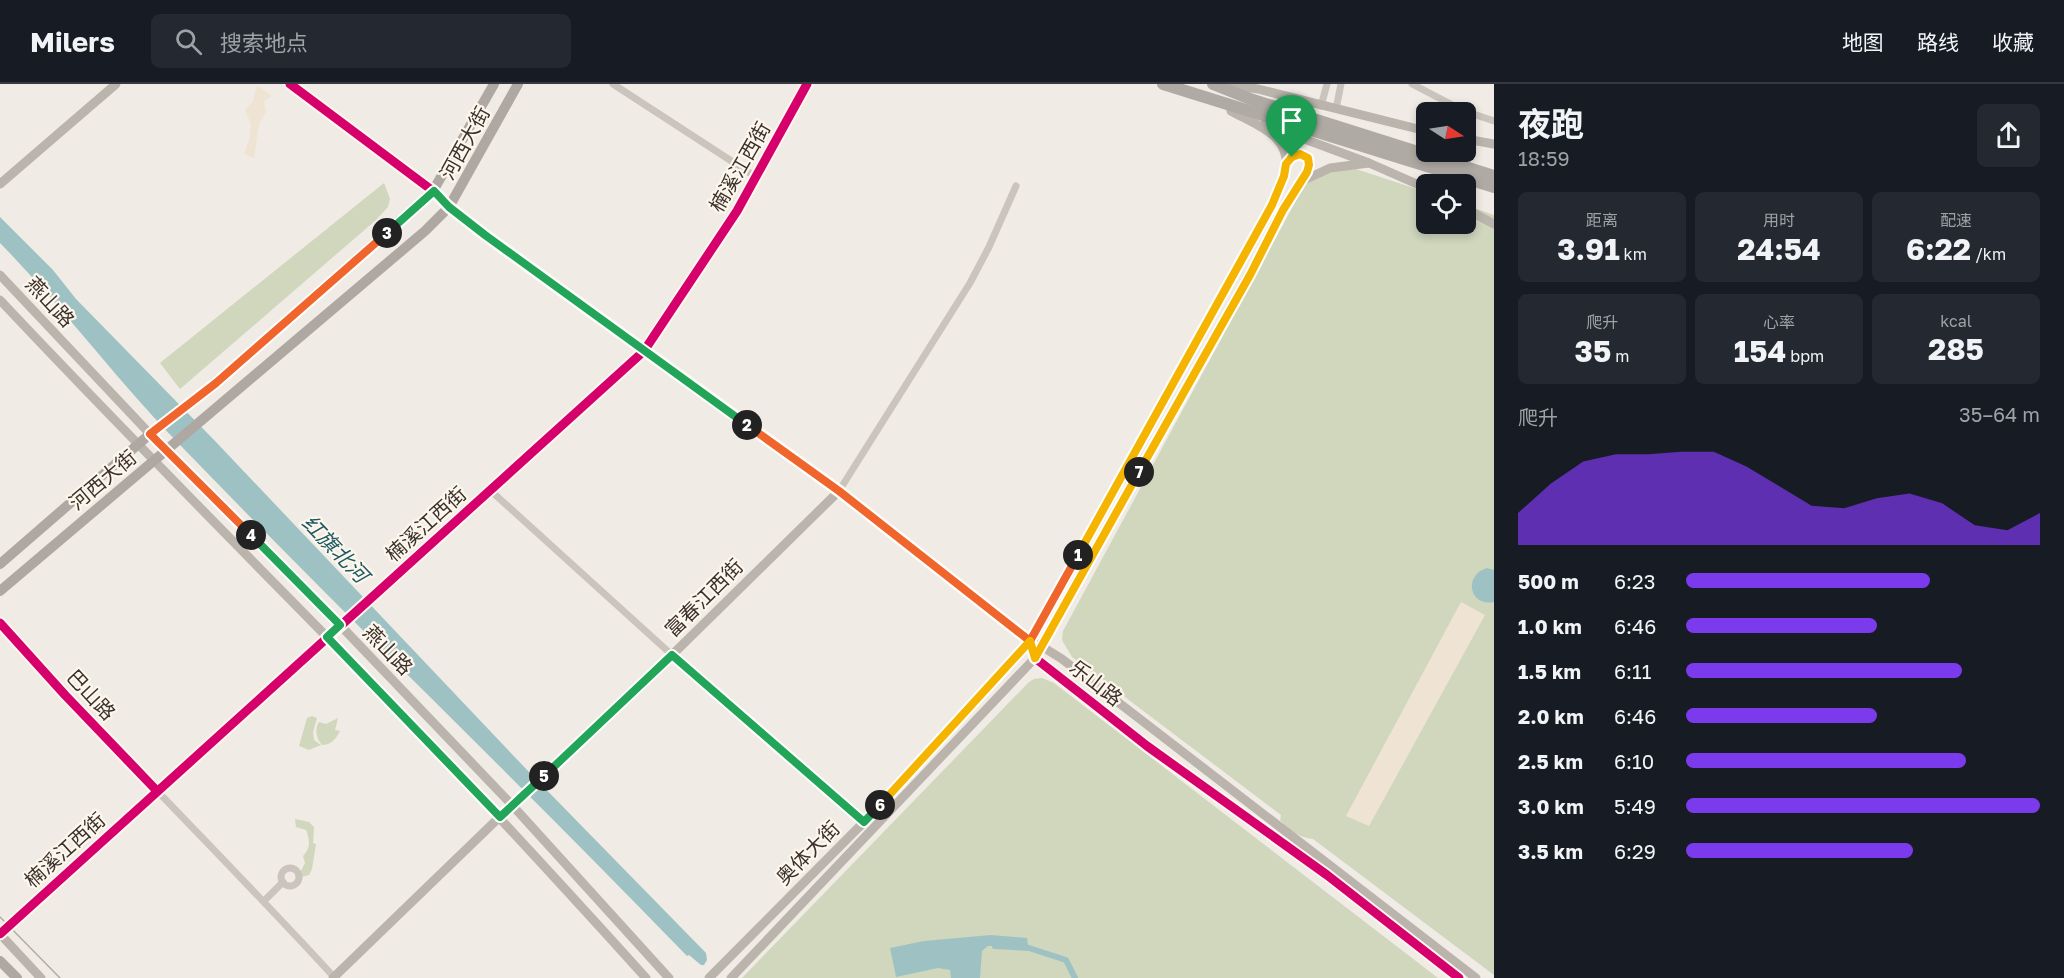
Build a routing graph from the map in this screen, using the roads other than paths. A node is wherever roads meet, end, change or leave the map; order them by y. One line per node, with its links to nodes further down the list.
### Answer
1 (116, 84): 25 (main road)
2 (290, 84): 29 (main road, 乐山路)
3 (494, 84): 29 (main road, 河西大街)
4 (518, 84): 30 (main road, 河西大街)
5 (613, 84): 23 (street)
6 (807, 84): 23 (street, 楠溪江西街)
7 (1161, 84): 15 (main road); 28 (highway)
8 (1213, 84): 22 (highway)
9 (1226, 84): 13 (main road)
10 (1327, 84): 13 (street)
11 (1341, 84): 14 (street)
12 (1412, 84): 16 (street)
13 (1321, 106): 14 (main road)
14 (1336, 109): 17 (main road)
15 (1231, 111): 20 (main road); 21 (main road)
16 (1494, 121)
17 (1416, 129)
18 (1476, 141): 19 (main road)
19 (1494, 144)
20 (1369, 163): 24 (main road); 26 (main road)
21 (1286, 164): 24 (main road); 47 (main road, 奥体大街)
22 (1494, 176)
23 (756, 177): 35 (street, 楠溪江西街)
24 (1300, 182): 48 (main road, 奥体大街)
25 (0, 184)
26 (1416, 184)
27 (1016, 186): 41 (street)
28 (1494, 187)
29 (434, 191): 30 (main road, 乐山路); 36 (main road, 河西大街)
30 (449, 207): 35 (main road, 乐山路); 38 (main road, 河西大街)
31 (1476, 214): 32 (main road)
32 (1494, 224)
33 (0, 275): 36 (main road, 燕山路)
34 (0, 300): 37 (main road, 燕山路)
35 (644, 351): 40 (street, 楠溪江西街); 41 (main road, 乐山路)
36 (150, 434): 37 (main road, 河西大街); 38 (main road, 燕山路)
37 (137, 445): 39 (main road, 燕山路); 42 (main road, 河西大街)
38 (166, 450): 39 (main road, 河西大街); 45 (main road, 燕山路)
39 (153, 461): 43 (main road, 河西大街); 46 (main road, 燕山路)
40 (490, 490): 45 (street, 楠溪江西街); 49 (street)
41 (839, 491): 47 (main road, 乐山路); 49 (main road, 富春江西街)
42 (0, 564)
43 (0, 591)
44 (0, 623): 51 (street, 巴山路)
45 (340, 625): 46 (street, 楠溪江西街); 52 (main road, 燕山路)
46 (327, 637): 51 (street, 楠溪江西街); 53 (main road, 燕山路)
47 (1030, 641): 48 (main road, 乐山路); 50 (main road); 54 (main road, 奥体大街)
48 (1042, 645): 50 (main road, 奥体大街); 67 (main road, 乐山路)
49 (672, 655): 52 (main road, 富春江西街); 54 (street)
50 (1035, 658): 65 (main road, 奥体大街); 66 (main road, 乐山路)
51 (157, 791): 56 (street, 巴山路); 57 (street, 楠溪江西街)
52 (512, 805): 53 (main road, 富春江西街); 63 (main road, 燕山路)
53 (500, 817): 59 (main road, 富春江西街); 62 (main road, 燕山路)
54 (864, 822): 64 (main road, 奥体大街)
55 (283, 882): 56 (street)
56 (264, 901): 59 (street, 巴山路)
57 (0, 934): 61 (main road)
58 (0, 961): 60 (main road)
59 (333, 977)
60 (17, 978)
61 (41, 978)
62 (646, 978)
63 (669, 978)
64 (709, 978)
65 (731, 978)
66 (1459, 978)
67 (1476, 978)

